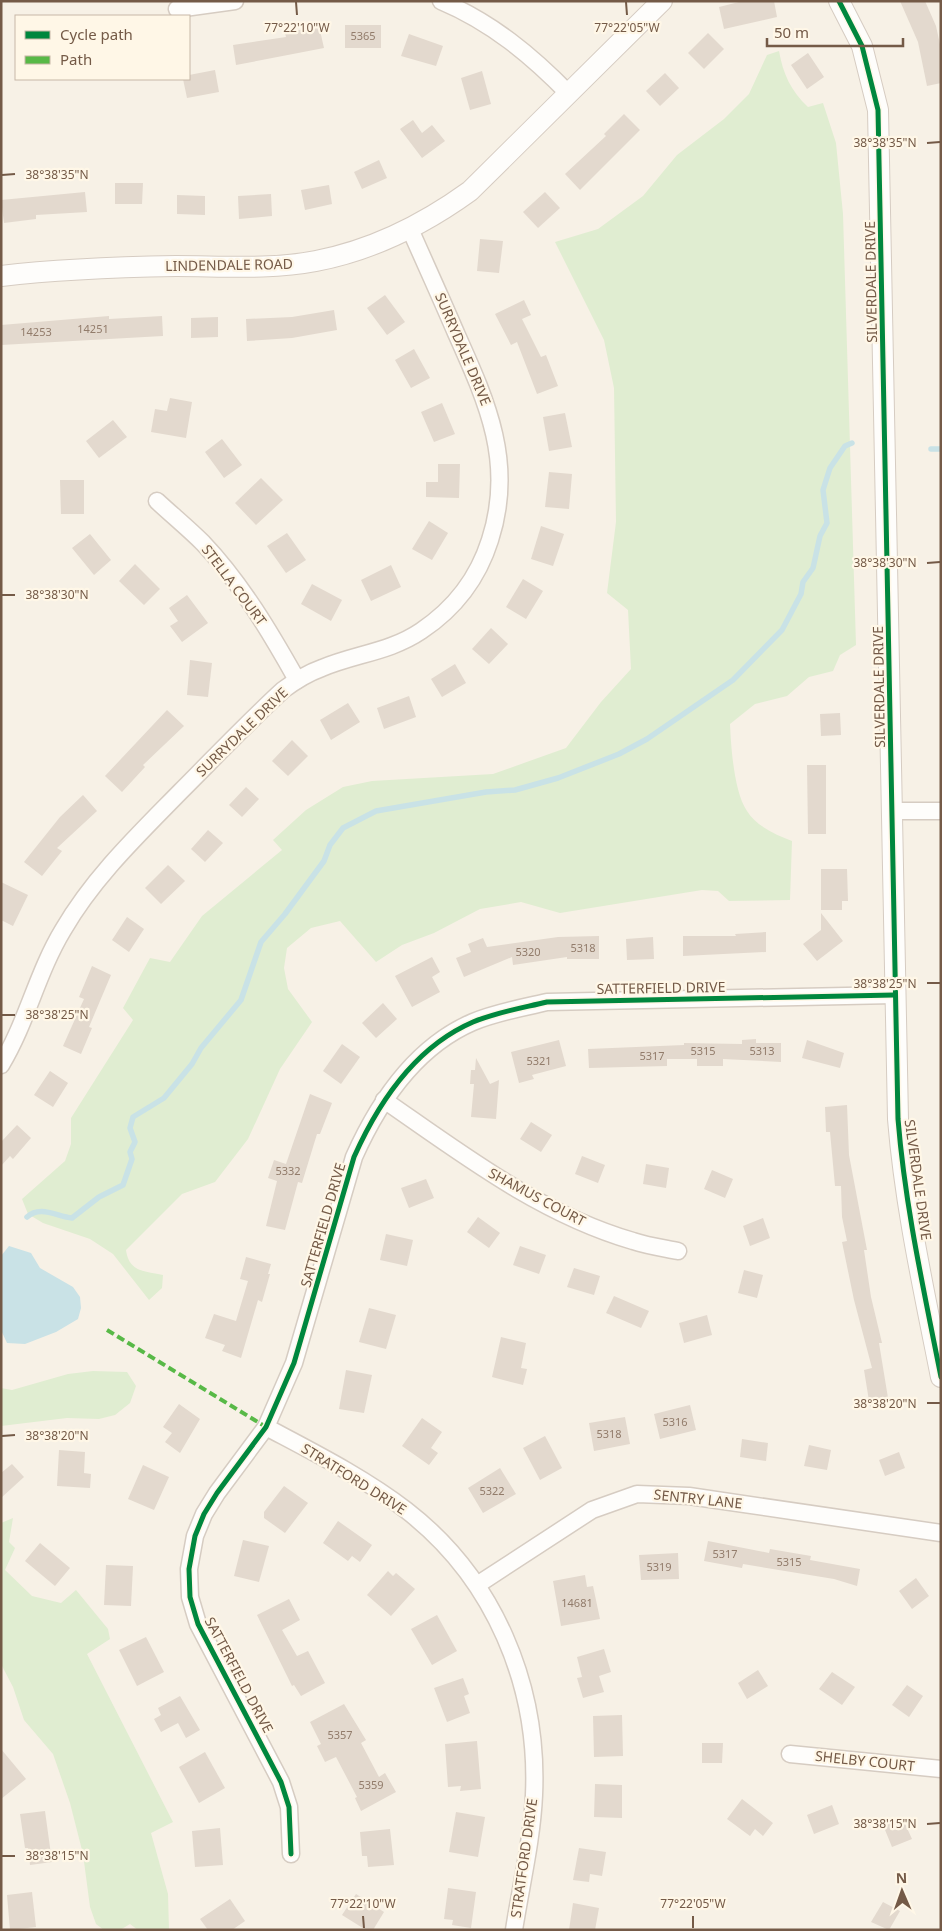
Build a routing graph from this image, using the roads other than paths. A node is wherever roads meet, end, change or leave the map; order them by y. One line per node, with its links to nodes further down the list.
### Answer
1 (235, 1): 5 (street)
2 (441, 1): 6 (street)
3 (662, 1): 6 (street, LINDENDALE ROAD)
4 (839, 1): 11 (street, SILVERDALE DRIVE)
5 (178, 10)
6 (569, 94): 7 (street, LINDENDALE ROAD)
7 (410, 229): 8 (street, LINDENDALE ROAD); 10 (street, SURRYDALE DRIVE)
8 (1, 276)
9 (157, 501): 10 (street, STELLA COURT)
10 (297, 680): 14 (street, SURRYDALE DRIVE)
11 (893, 811): 12 (street); 13 (street, SILVERDALE DRIVE)
12 (941, 811)
13 (894, 995): 15 (street, SATTERFIELD DRIVE); 17 (street, SILVERDALE DRIVE)
14 (1, 1064)
15 (384, 1100): 16 (street, SHAMUS COURT); 18 (street, SATTERFIELD DRIVE)
16 (678, 1250)
17 (941, 1377)
18 (266, 1426): 20 (street, STRATFORD DRIVE); 23 (street, SATTERFIELD DRIVE)
19 (941, 1533): 20 (street, SENTRY LANE)
20 (477, 1585): 24 (street, STRATFORD DRIVE)
21 (790, 1754): 22 (street, SHELBY COURT)
22 (941, 1769)
23 (292, 1854)
24 (514, 1930)

